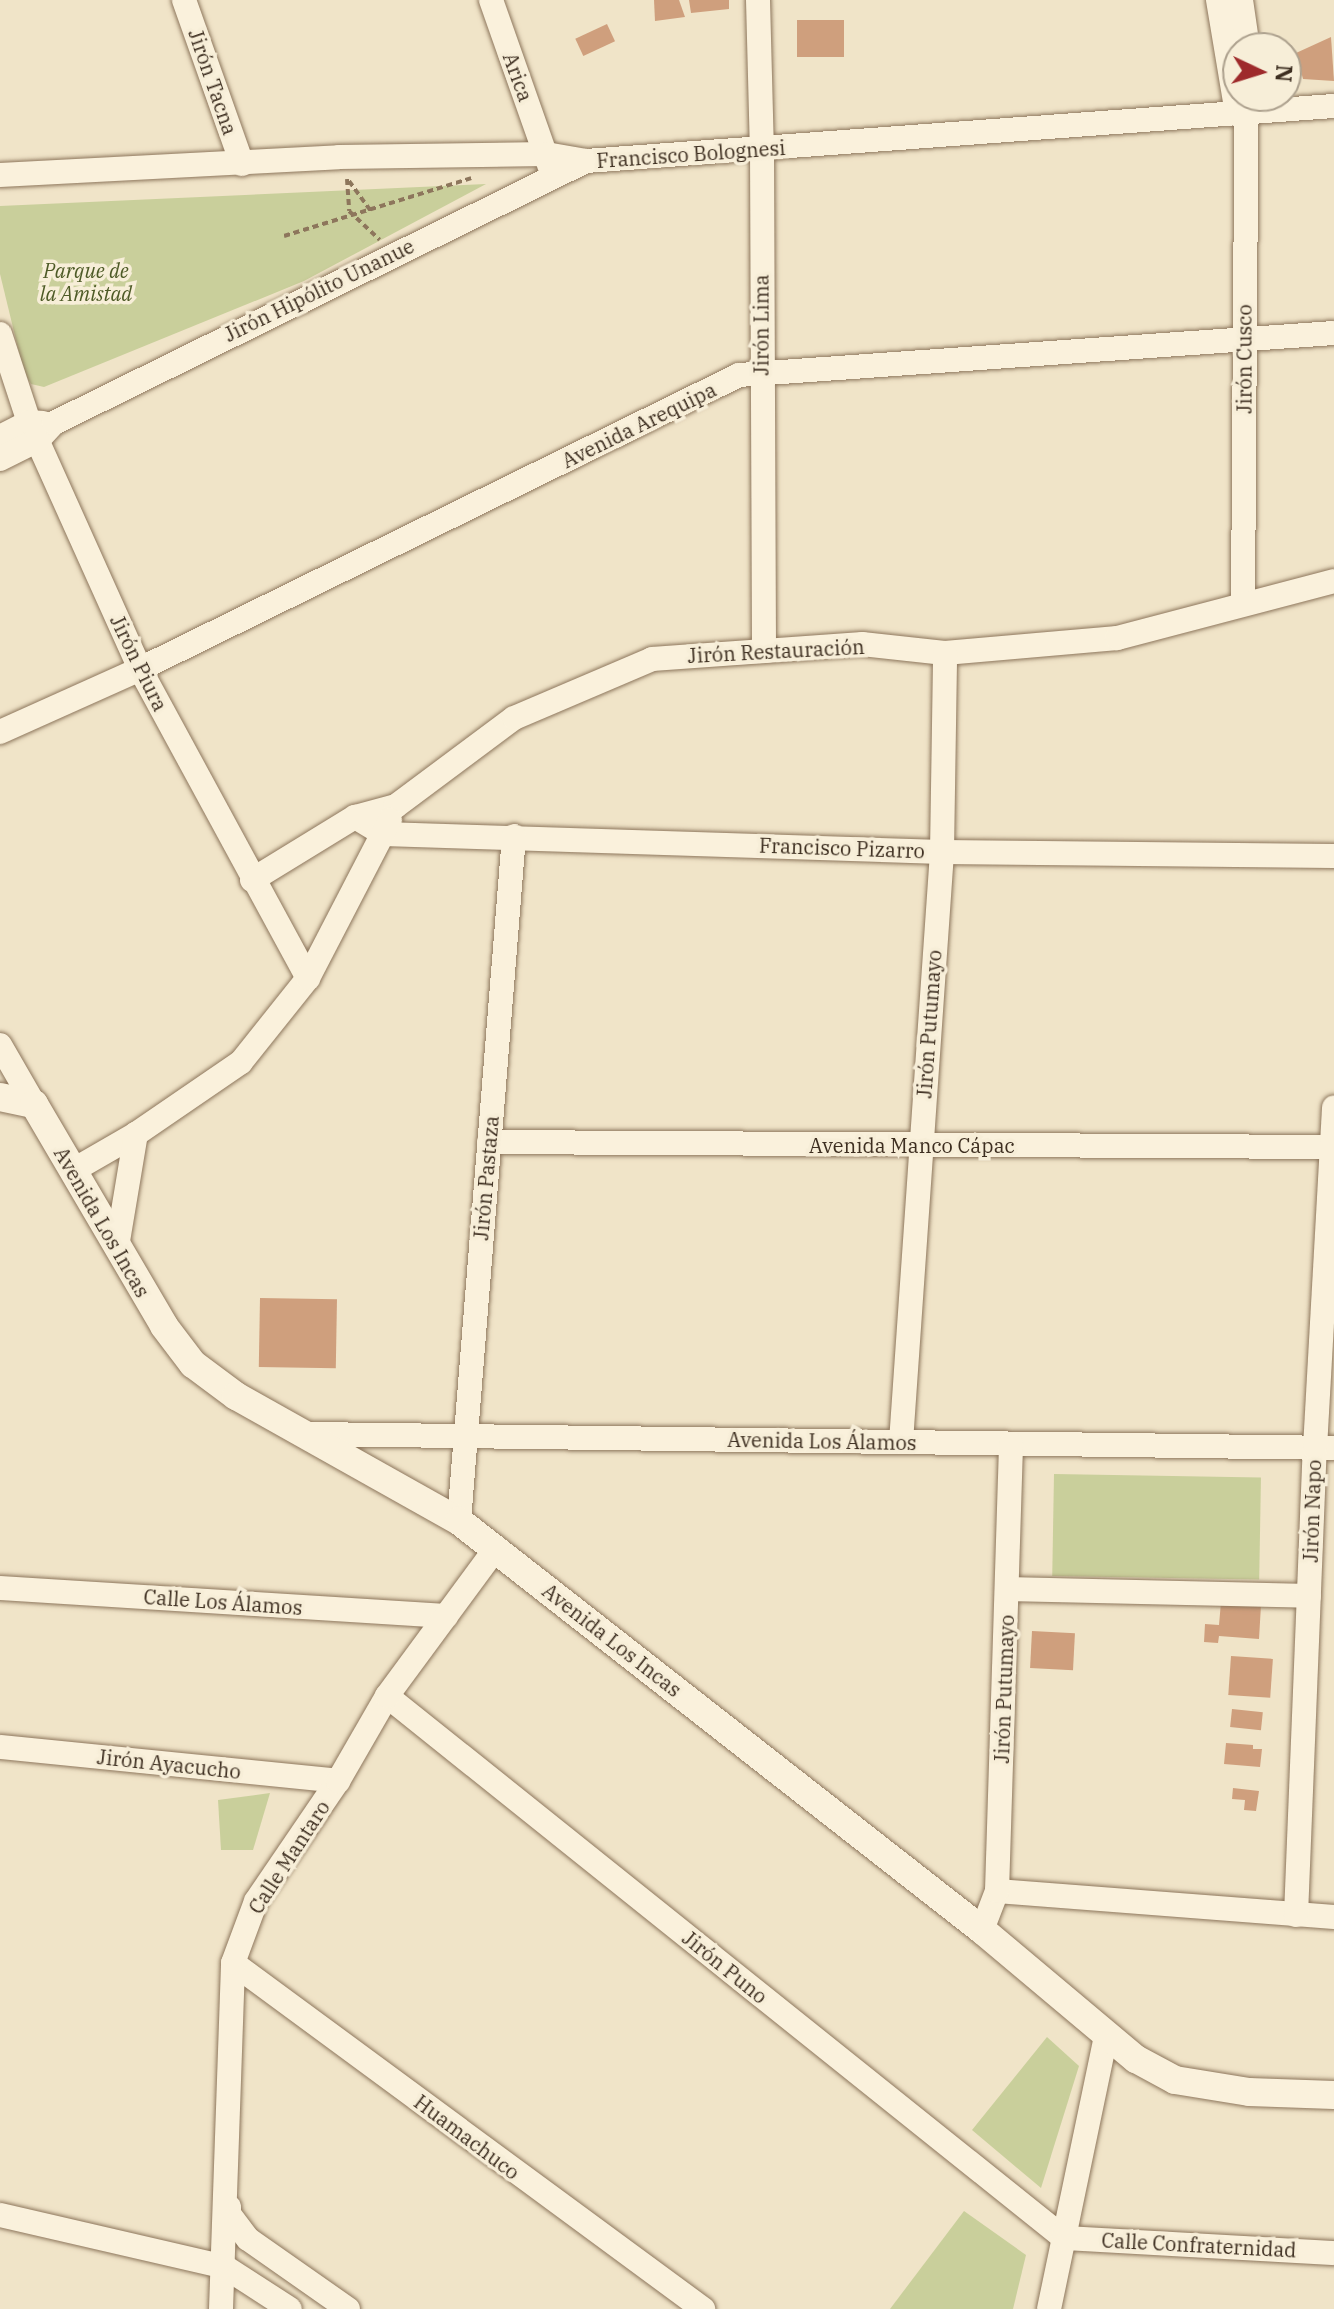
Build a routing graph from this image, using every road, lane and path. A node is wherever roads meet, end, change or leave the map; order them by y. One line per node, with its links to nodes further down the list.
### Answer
1 (184, 0): 15 (street, Jirón Tacna)
2 (491, 0): 13 (street, Arica)
3 (758, 0): 12 (street, Jirón Lima)
4 (1218, 0): 6 (street, Jirón Cusco)
5 (1241, 0): 7 (street)
6 (1227, 32)
7 (1246, 32)
8 (1334, 106): 9 (street, Francisco Bolognesi)
9 (1302, 107)
10 (1222, 111): 12 (street, Francisco Bolognesi)
11 (1249, 112): 26 (street, Jirón Cusco)
12 (762, 149): 14 (street, Francisco Bolognesi); 27 (street, Jirón Lima)
13 (546, 154): 14 (street, Francisco Bolognesi); 16 (street, Francisco Bolognesi); 19 (street, Arica)
14 (586, 161): 19 (street, Jirón Hipólito Unanue)
15 (242, 164): 16 (street, Francisco Bolognesi); 17 (street, Francisco Bolognesi)
16 (343, 168): 20 (path); 21 (path)
17 (0, 175)
18 (473, 178): 20 (path)
19 (553, 178): 23 (street, Jirón Hipólito Unanue)
20 (371, 211): 21 (path)
21 (353, 216): 22 (path); 23 (path)
22 (284, 236)
23 (393, 253): 28 (street, Jirón Hipólito Unanue)
24 (1334, 333): 26 (street, Avenida Arequipa)
25 (0, 334): 28 (street, Jirón Piura)
26 (1244, 337): 27 (street, Avenida Arequipa); 32 (street, Jirón Cusco)
27 (760, 372): 33 (street, Jirón Lima); 35 (street, Avenida Arequipa)
28 (40, 428): 29 (street, Jirón Hipólito Unanue); 30 (street, Jirón Hipólito Unanue); 35 (street, Jirón Piura)
29 (0, 437)
30 (0, 459)
31 (1334, 581): 32 (street, Jirón Restauración)
32 (1243, 604): 34 (street, Jirón Restauración)
33 (764, 651): 34 (street, Jirón Restauración); 37 (street, Jirón Restauración)
34 (945, 653): 41 (street, Jirón Putumayo)
35 (140, 669): 36 (street, Avenida Arequipa); 43 (street, Jirón Piura)
36 (0, 732)
37 (396, 806): 38 (street, Jirón Restauración); 39 (street, Jirón Restauración)
38 (355, 817): 39 (street); 43 (street, Jirón Restauración)
39 (383, 834): 40 (street, Francisco Pizarro); 44 (street, Jirón Restauración)
40 (514, 836): 41 (street, Francisco Pizarro); 50 (street, Jirón Pastaza)
41 (942, 852): 42 (street, Francisco Pizarro); 51 (street, Jirón Putumayo)
42 (1334, 856)
43 (252, 880): 44 (street, Jirón Piura)
44 (308, 978): 49 (street, Jirón Restauración)
45 (0, 1045): 47 (street, Avenida Los Incas)
46 (0, 1097): 47 (street)
47 (34, 1104): 53 (street, Avenida Los Incas)
48 (1334, 1108): 52 (street, Jirón Napo)
49 (136, 1134): 53 (street, Jirón Restauración); 54 (street)
50 (489, 1142): 51 (street, Avenida Manco Cápac); 56 (street, Jirón Pastaza)
51 (920, 1145): 52 (street, Avenida Manco Cápac); 57 (street, Jirón Putumayo)
52 (1333, 1147): 59 (street, Jirón Napo)
53 (72, 1171): 54 (street, Avenida Los Incas)
54 (117, 1247): 55 (street, Avenida Los Incas)
55 (310, 1434): 56 (street, Avenida Los Álamos); 60 (street, Avenida Los Incas)
56 (466, 1435): 57 (street, Avenida Los Álamos); 60 (street, Jirón Pastaza)
57 (901, 1442): 58 (street, Avenida Los Álamos)
58 (1011, 1444): 59 (street, Avenida Los Álamos); 63 (street, Jirón Putumayo)
59 (1324, 1448): 64 (street, Jirón Napo)
60 (459, 1521): 61 (street, Avenida Los Incas)
61 (496, 1548): 65 (street, Calle Mantaro); 72 (street, Avenida Los Incas)
62 (0, 1588): 65 (street, Calle Los Álamos)
63 (1007, 1589): 64 (street); 69 (street, Jirón Putumayo)
64 (1309, 1596): 70 (street, Jirón Napo)
65 (446, 1616): 66 (street, Calle Mantaro)
66 (387, 1696): 68 (street, Calle Mantaro); 78 (street, Jirón Puno)
67 (0, 1747): 68 (street, Jirón Ayacucho)
68 (338, 1781): 73 (street, Calle Mantaro)
69 (997, 1891): 70 (street); 72 (street, Jirón Putumayo)
70 (1296, 1915): 71 (street)
71 (1334, 1917)
72 (982, 1930): 74 (street, Avenida Los Incas)
73 (233, 1963): 76 (street, Calle Mantaro); 84 (street, Huamachuco)
74 (1106, 2036): 75 (street, Avenida Los Incas); 78 (street)
75 (1334, 2095)
76 (226, 2148): 80 (street, Calle Mantaro); 83 (street)
77 (0, 2215): 80 (street)
78 (1064, 2238): 79 (street, Calle Confraternidad); 85 (street)
79 (1334, 2253)
80 (225, 2267): 81 (street, Calle Mantaro); 82 (street)
81 (221, 2309)
82 (290, 2309)
83 (348, 2309)
84 (703, 2309)
85 (1049, 2309)

